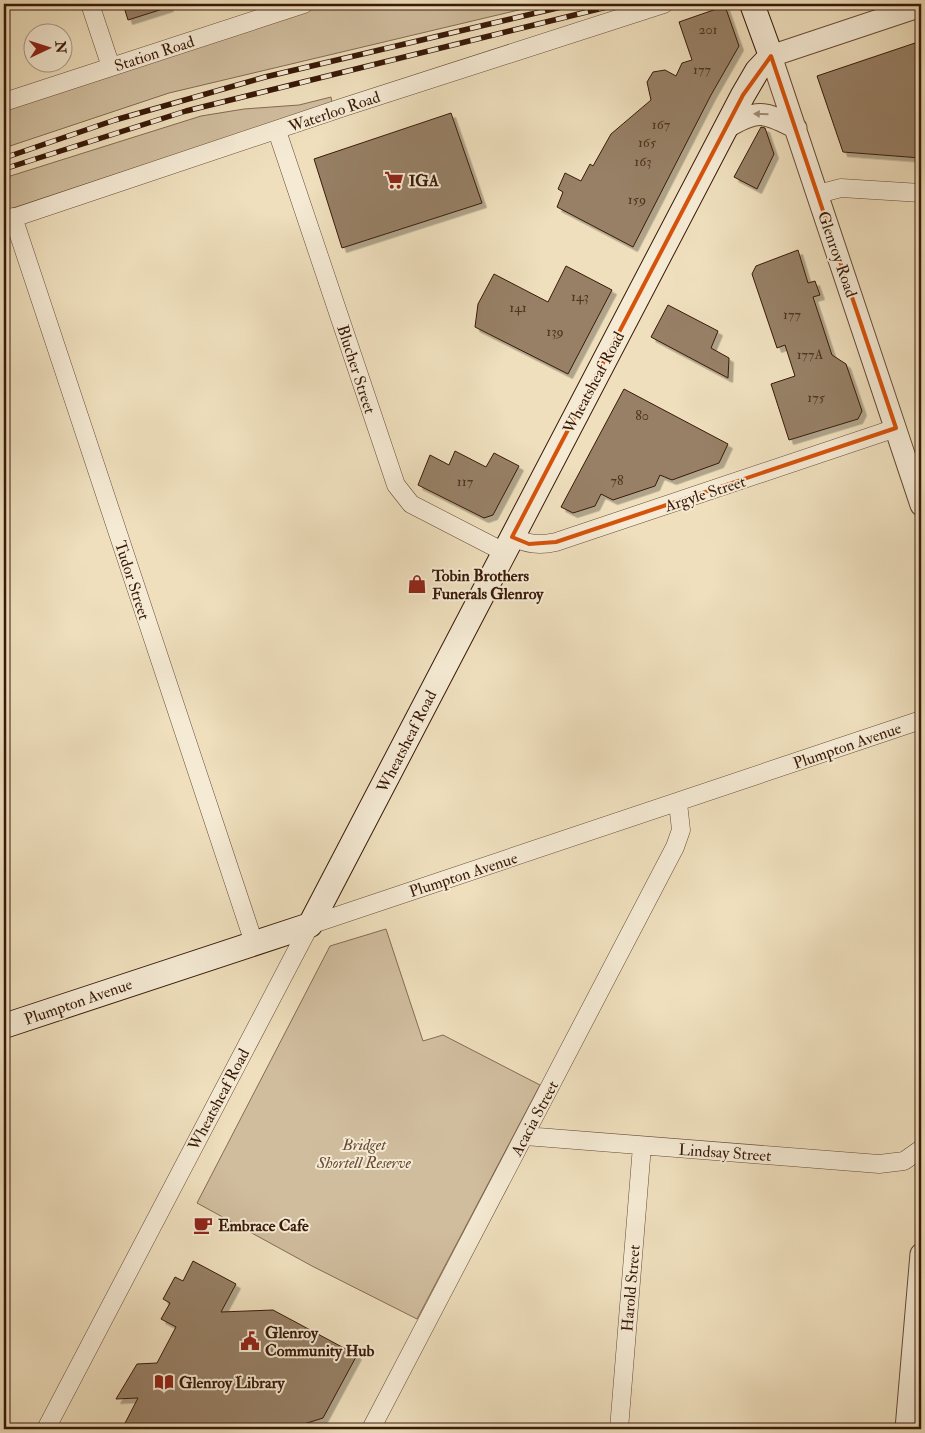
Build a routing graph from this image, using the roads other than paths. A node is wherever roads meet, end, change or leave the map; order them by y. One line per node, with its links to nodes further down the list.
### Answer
1 (90, 4): 7 (street)
2 (304, 4): 7 (street, Station Road)
3 (664, 4): 11 (street, Waterloo Road)
4 (752, 4): 6 (main road, Glenroy Road)
5 (921, 6): 6 (street)
6 (771, 56): 9 (main road, Wheatsheaf Road); 10 (street, Glenroy Road)
7 (111, 67): 8 (street, Station Road)
8 (4, 102)
9 (726, 128): 10 (street, one-way to 9); 17 (main road, Wheatsheaf Road)
10 (796, 128): 13 (street, Glenroy Road)
11 (277, 131): 14 (street, Waterloo Road); 17 (street, Blucher Street)
12 (921, 193): 13 (street)
13 (818, 194): 15 (street, Glenroy Road)
14 (9, 219): 21 (street, Tudor Street)
15 (896, 428): 16 (street, Glenroy Road); 17 (street, Argyle Street)
16 (921, 505)
17 (508, 544): 20 (main road, Wheatsheaf Road)
18 (921, 720): 19 (street, Plumpton Avenue)
19 (678, 803): 20 (street, Plumpton Avenue); 23 (street, Acacia Street)
20 (310, 925): 21 (main road, Plumpton Avenue); 27 (street, Wheatsheaf Road)
21 (254, 943): 22 (main road, Plumpton Avenue)
22 (4, 1026)
23 (524, 1136): 24 (street, Lindsay Street); 28 (street, Acacia Street)
24 (642, 1146): 25 (street, Lindsay Street); 29 (street, Harold Street)
25 (921, 1148)
26 (921, 1254): 30 (street)
27 (46, 1429)
28 (371, 1429)
29 (619, 1429)
30 (906, 1429)

